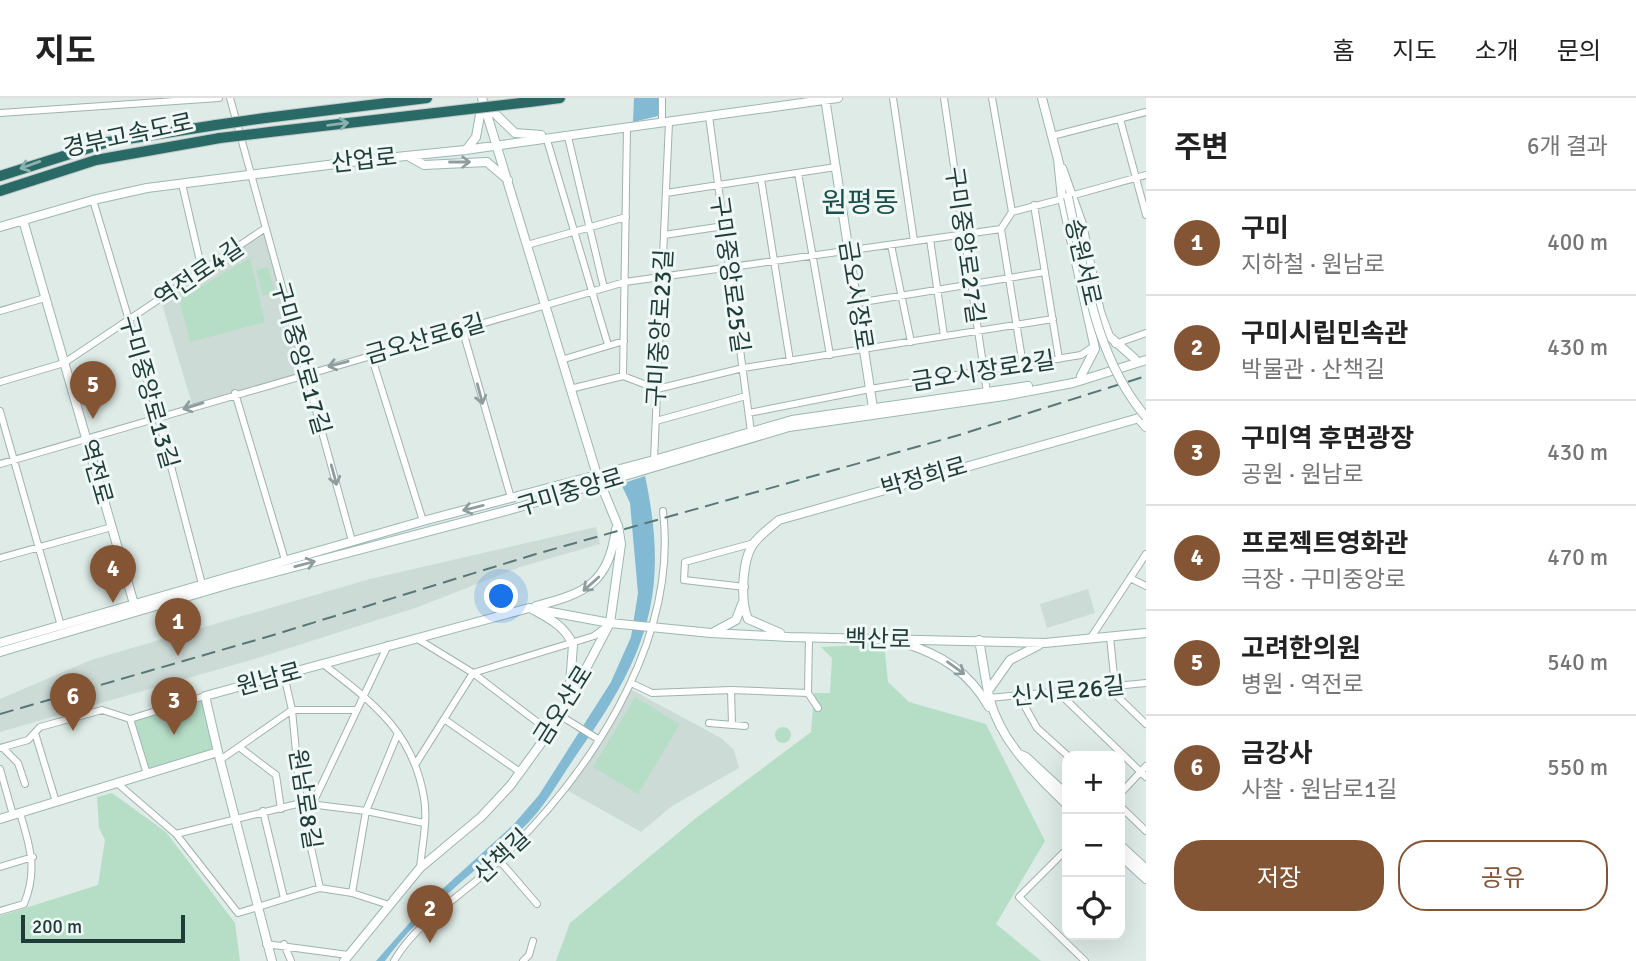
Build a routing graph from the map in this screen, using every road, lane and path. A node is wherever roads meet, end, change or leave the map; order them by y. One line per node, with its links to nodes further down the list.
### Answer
1 (219, 98): 14 (street)
2 (230, 98): 27 (street, 구미중앙로17길)
3 (427, 98): 29 (highway, 경부고속도로, one-way to 29, bridge)
4 (560, 98): 35 (highway, 경부고속도로, one-way to 4, bridge)
5 (662, 98): 17 (street, 구미중앙로23길)
6 (838, 98): 11 (street, 산업로)
7 (893, 98): 53 (street)
8 (944, 98): 50 (street, 구미중앙로27길)
9 (992, 98): 40 (street)
10 (1042, 98): 19 (street, 송원서로)
11 (826, 99): 15 (street, 산업로); 25 (street, 금오시장로)
12 (482, 100): 20 (street); 22 (street, 금오산로); 23 (street)
13 (1146, 112): 16 (street)
14 (0, 113)
15 (709, 116): 17 (street, 산업로); 34 (street, 구미중앙로25길)
16 (1120, 119): 19 (street); 30 (street)
17 (666, 123): 18 (street, 산업로); 36 (street, 구미중앙로23길)
18 (627, 128): 20 (street, 산업로); 42 (street)
19 (1052, 136): 37 (street, 송원서로)
20 (565, 137): 21 (street, 산업로); 46 (street)
21 (547, 140): 22 (street, 산업로); 49 (street)
22 (498, 144): 23 (street, 산업로); 32 (street, 금오산로)
23 (466, 150): 24 (street, 산업로)
24 (408, 156): 27 (street, 산업로); 32 (street, one-way to 32)
25 (836, 167): 26 (street); 56 (street, 금오시장로)
26 (798, 173): 31 (street); 57 (street)
27 (249, 174): 33 (street, 산업로); 47 (street, 구미중앙로17길)
28 (1146, 175): 30 (street)
29 (0, 176)
30 (1136, 177): 37 (street); 41 (street)
31 (761, 179): 34 (street); 58 (street)
32 (508, 180): 54 (street, 금오산로)
33 (182, 184): 38 (street, 산업로); 60 (street)
34 (718, 185): 36 (street); 44 (street, 구미중앙로25길)
35 (0, 191)
36 (666, 193): 51 (street, 구미중앙로23길)
37 (1068, 197): 39 (street); 81 (street); 86 (street); 115 (street, 송원서로, bridge)
38 (93, 200): 43 (street, 산업로); 74 (street, 구미중앙로13길)
39 (1034, 205): 40 (street); 61 (street)
40 (1012, 212): 48 (street)
41 (1146, 215)
42 (626, 217): 46 (street); 64 (street)
43 (23, 220): 45 (street, 산업로); 70 (street, 역전로)
44 (724, 226): 51 (street, 구미중앙로23길); 59 (street, 구미중앙로25길)
45 (0, 228)
46 (587, 228): 49 (street); 66 (street)
47 (264, 229): 60 (street, 역전로4길); 101 (street, 구미중앙로17길)
48 (1001, 229): 50 (street, 금오산로6길); 63 (street)
49 (575, 232): 54 (street); 68 (street)
50 (964, 234): 52 (street, 금오산로6길); 65 (street, 구미중앙로27길)
51 (664, 235): 62 (street, 구미중앙로23길)
52 (930, 239): 53 (street, 금오산로6길); 67 (street)
53 (914, 241): 55 (street, 금오산로6길)
54 (527, 245): 72 (street, 금오산로)
55 (891, 245): 56 (street, 금오산로6길); 69 (street)
56 (849, 251): 57 (street, 금오산로6길); 71 (street, 금오시장로)
57 (813, 256): 58 (street, 금오산로6길); 90 (street)
58 (775, 261): 59 (street, 금오산로6길); 95 (street)
59 (729, 267): 62 (street, 금오산로6길); 98 (street, 구미중앙로25길)
60 (202, 270): 74 (street, 역전로4길)
61 (1045, 272): 63 (street); 75 (street)
62 (663, 276): 64 (street, 금오산로6길); 106 (street, 구미중앙로23길)
63 (1009, 278): 65 (street); 76 (street)
64 (625, 282): 66 (street, 금오산로6길); 82 (street)
65 (971, 284): 67 (street); 78 (street, 구미중앙로27길)
66 (604, 288): 68 (street, 금오산로6길)
67 (937, 290): 69 (street); 80 (street)
68 (592, 293): 72 (street, 금오산로6길); 85 (street)
69 (902, 295): 71 (street); 83 (street)
70 (45, 298): 73 (street); 96 (street, 역전로)
71 (857, 303): 87 (street, 금오시장로)
72 (545, 306): 77 (street, 금오산로6길); 94 (street, 금오산로)
73 (0, 311)
74 (128, 318): 96 (street, 역전로4길); 114 (street, 구미중앙로13길)
75 (1053, 319): 76 (street); 92 (street)
76 (1016, 325): 78 (street); 97 (street)
77 (462, 328): 89 (street, 금오산로6길); 124 (street, one-way to 124)
78 (978, 331): 80 (street); 100 (street, 구미중앙로27길)
79 (1146, 333): 84 (street)
80 (944, 336): 83 (street)
81 (1109, 336): 84 (street); 88 (street)
82 (624, 341): 85 (street); 102 (street)
83 (911, 342): 87 (street)
84 (1115, 344): 93 (street)
85 (608, 345): 94 (street)
86 (1094, 346): 88 (street); 92 (street, 금오시장로2길); 103 (street)
87 (864, 349): 90 (street); 107 (street, 금오시장로)
88 (1107, 353): 99 (street)
89 (371, 355): 101 (street, 금오산로6길, one-way to 101); 126 (street)
90 (830, 355): 95 (street)
91 (1146, 358): 93 (street, 구미중앙로); 99 (street, 구미중앙로)
92 (1059, 359): 97 (street, 금오시장로2길)
93 (1135, 359): 99 (street, 구미중앙로)
94 (561, 360): 105 (street, 금오산로)
95 (790, 361): 98 (street)
96 (64, 363): 104 (street, 역전로4길); 119 (street, 역전로)
97 (1023, 365): 100 (street, 금오시장로2길)
98 (743, 368): 106 (street); 110 (street, 구미중앙로25길)
99 (1114, 369): 103 (street, 구미중앙로); 123 (street, 구미중앙로)
100 (983, 371): 107 (street, 금오시장로2길); 109 (street, 구미중앙로27길)
101 (305, 372): 108 (street, 금오산로6길); 129 (street, 구미중앙로17길, one-way to 129)
102 (623, 376): 105 (street); 106 (street)
103 (1081, 376): 109 (street, 구미중앙로)
104 (0, 382)
105 (570, 389): 123 (street, 금오산로)
106 (657, 389): 116 (street, 구미중앙로23길)
107 (870, 389): 111 (street, 금오시장로); 113 (street, 금오시장로2길)
108 (235, 393): 114 (street, 금오산로6길, one-way to 114); 134 (street)
109 (986, 393): 111 (street, 구미중앙로)
110 (746, 396): 113 (street, 구미중앙로25길); 116 (street, 구미중앙로23길)
111 (873, 408): 118 (street, 구미중앙로)
112 (0, 411): 120 (street)
113 (748, 413): 118 (street, 구미중앙로25길)
114 (158, 417): 119 (street, 금오산로6길); 136 (street, 구미중앙로13길)
115 (1143, 417): 117 (street, 송원서로); 130 (street, 박정희로)
116 (656, 421): 121 (street, 구미중앙로23길)
117 (1146, 427)
118 (751, 432): 121 (street, 구미중앙로)
119 (86, 439): 120 (street, 금오산로6길); 128 (street, 역전로)
120 (14, 460): 122 (street, 금오산로6길); 131 (street)
121 (654, 460): 123 (street, 구미중앙로)
122 (0, 464)
123 (598, 479): 124 (street, 구미중앙로); 127 (street, 금오산로); 157 (street, 구미중앙로, one-way to 123)
124 (511, 498): 126 (street, 구미중앙로, one-way to 126)
125 (663, 511): 143 (street, 산책길)
126 (423, 521): 129 (street, 구미중앙로)
127 (617, 524): 140 (street, one-way to 140); 141 (street, 금오산로)
128 (112, 527): 131 (street); 139 (street, 역전로)
129 (352, 541): 134 (street, 구미중앙로)
130 (754, 543): 138 (street); 138 (street)
131 (38, 547): 133 (street); 142 (street)
132 (1146, 554): 135 (street)
133 (0, 558)
134 (285, 560): 136 (street, 구미중앙로)
135 (1130, 578): 137 (street); 150 (street)
136 (202, 584): 139 (street, 구미중앙로)
137 (1146, 586)
138 (745, 587): 144 (street); 146 (street)
139 (134, 604): 142 (street, 구미중앙로)
140 (530, 608): 141 (street, 원남로); 149 (street, 원남로); 154 (street)
141 (610, 623): 143 (street, 백산로); 154 (street); 171 (street, 금오산로)
142 (61, 626): 153 (street, 구미중앙로)
143 (652, 627): 144 (street, 백산로); 161 (street, 산책길)
144 (712, 633): 146 (street, 백산로)
145 (1146, 633): 148 (street, 백산로)
146 (789, 637): 147 (street, 백산로)
147 (809, 637): 151 (street, 백산로); 166 (street)
148 (1110, 637): 150 (street, 백산로); 163 (street)
149 (416, 638): 156 (street, 원남로); 159 (street)
150 (1090, 639): 155 (street, 백산로)
151 (895, 640): 152 (street, 백산로); 178 (street, one-way to 178)
152 (979, 640): 155 (street, 백산로); 168 (street)
153 (1, 641)
154 (572, 643): 159 (street); 171 (street)
155 (1045, 643): 168 (street)
156 (388, 645): 158 (street, 원남로); 167 (street)
157 (0, 652)
158 (323, 664): 160 (street, 원남로); 167 (street)
159 (473, 673): 177 (street); 183 (street)
160 (284, 675): 169 (street, 원남로); 173 (street, 원남로8길)
161 (631, 683): 164 (street); 186 (street, 산책길)
162 (1146, 683): 163 (street, 신시로26길)
163 (1113, 687): 165 (street, 신시로26길); 180 (street)
164 (731, 690): 166 (street); 181 (street)
165 (1058, 692): 170 (street, 신시로26길); 197 (street)
166 (808, 694): 172 (street)
167 (363, 695): 174 (street); 185 (street)
168 (989, 695): 170 (street, 신시로26길); 178 (street)
169 (205, 696): 176 (street); 191 (street, 원남로)
170 (1019, 696): 189 (street)
171 (569, 701): 175 (street, 금오산로)
172 (818, 708)
173 (292, 710): 174 (street); 187 (street); 205 (street, 원남로8길)
174 (357, 710): 206 (street)
175 (561, 716): 183 (street, 금오산로); 186 (street)
176 (130, 719): 184 (street); 196 (street)
177 (444, 719): 192 (street); 195 (street)
178 (997, 721): 190 (street)
179 (709, 723): 181 (street)
180 (1146, 724)
181 (732, 725): 182 (street)
182 (746, 726)
183 (549, 731): 195 (street, 금오산로)
184 (35, 733): 188 (street); 204 (street)
185 (398, 733): 192 (street); 209 (street)
186 (598, 739): 220 (street, 산책길)
187 (239, 747): 191 (street); 207 (street)
188 (1, 748): 200 (street)
189 (1063, 751)
190 (1019, 754): 202 (street); 203 (street)
191 (219, 756): 196 (street); 213 (street, 원남로)
192 (415, 765): 214 (street)
193 (1146, 766): 197 (street)
194 (0, 769): 199 (street)
195 (520, 772): 223 (street, 금오산로)
196 (147, 774): 198 (street)
197 (1143, 775): 201 (street)
198 (117, 783): 204 (street); 216 (street)
199 (2, 784): 211 (street)
200 (25, 784)
201 (1125, 790)
202 (1062, 791)
203 (1062, 800)
204 (56, 802): 211 (street)
205 (301, 803): 206 (street); 207 (street); 226 (street, 원남로8길)
206 (313, 803): 209 (street)
207 (281, 810): 208 (street)
208 (263, 811): 213 (street); 228 (street)
209 (366, 811): 214 (street); 227 (street)
210 (1125, 811): 215 (street)
211 (17, 814): 212 (street); 219 (street)
212 (0, 819)
213 (233, 819): 216 (street); 231 (street, 원남로)
214 (424, 823): 223 (street)
215 (1146, 831)
216 (176, 834): 231 (street)
217 (1125, 850): 224 (street)
218 (1062, 854): 241 (street)
219 (33, 858): 222 (street); 232 (street)
220 (499, 860): 229 (street); 239 (street, 산책길)
221 (1125, 860): 225 (street)
222 (0, 867)
223 (420, 868): 230 (street, 금오산로)
224 (1146, 869)
225 (1146, 879)
226 (320, 888): 227 (street); 228 (street)
227 (352, 893): 230 (street)
228 (284, 898): 231 (street)
229 (537, 904)
230 (389, 905): 236 (street, 금오산로)
231 (256, 907): 234 (street, 원남로)
232 (0, 911)
233 (533, 941): 240 (street)
234 (265, 944): 235 (street); 237 (street, 원남로)
235 (284, 944): 236 (street); 238 (street)
236 (346, 958)
237 (271, 961)
238 (291, 961)
239 (394, 961)
240 (523, 961)
241 (1085, 961)

